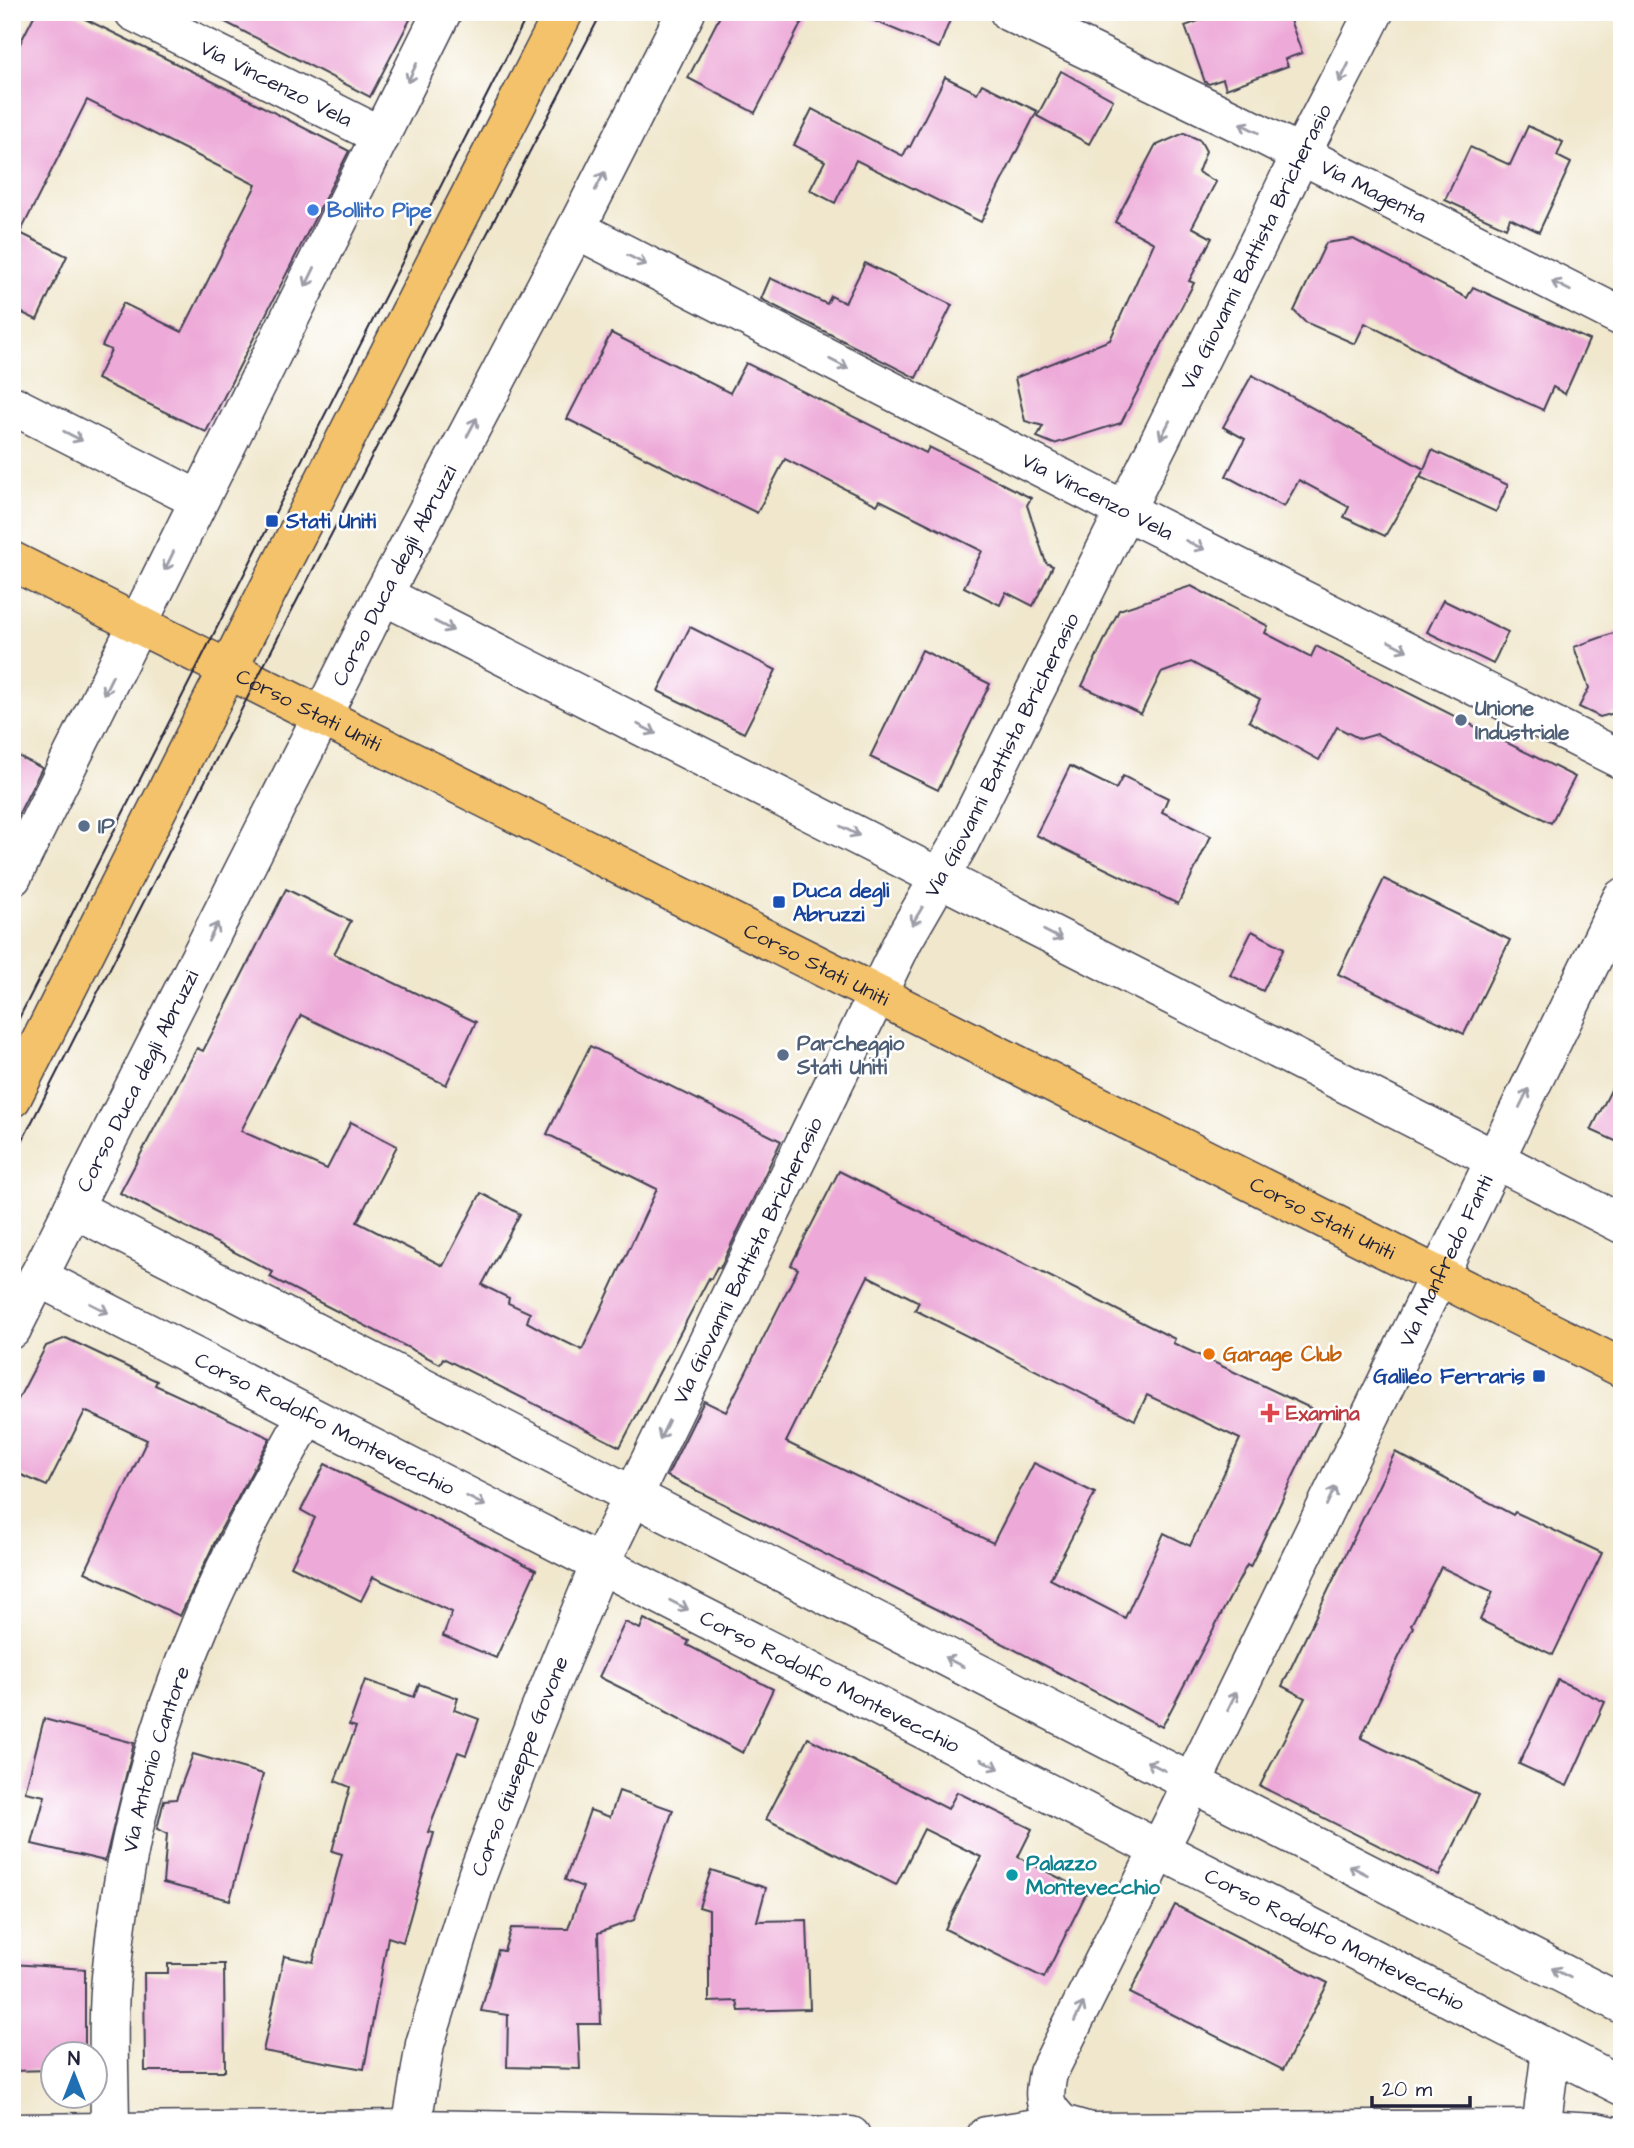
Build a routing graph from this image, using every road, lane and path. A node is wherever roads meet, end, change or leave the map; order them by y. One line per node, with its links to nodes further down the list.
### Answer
1 (134, 12): 7 (street, Via Vincenzo Vela)
2 (442, 12): 7 (street, one-way to 7)
3 (564, 12): 17 (main road)
4 (685, 12): 9 (street, Corso Duca degli Abruzzi, one-way to 4)
5 (1009, 12): 8 (street, Via Magenta, one-way to 5)
6 (1374, 12): 8 (street, Via Giovanni Battista Bricherasio, one-way to 8)
7 (381, 136): 12 (street, one-way to 12)
8 (1299, 154): 10 (street, Via Magenta, one-way to 8); 13 (street, Via Giovanni Battista Bricherasio, one-way to 13)
9 (576, 229): 13 (street, Via Vincenzo Vela, one-way to 13); 15 (street, Corso Duca degli Abruzzi, one-way to 9)
10 (1622, 317)
11 (12, 405): 12 (street, one-way to 12)
12 (200, 500): 16 (street, one-way to 16)
13 (1126, 511): 19 (street, Via Vincenzo Vela, one-way to 19); 21 (street, Via Giovanni Battista Bricherasio)
14 (12, 561): 16 (main road, Corso Stati Uniti)
15 (383, 596): 18 (street, Corso Duca degli Abruzzi); 21 (street, one-way to 21)
16 (138, 624): 17 (main road, Corso Stati Uniti); 20 (street, one-way to 20)
17 (229, 669): 18 (main road, Corso Stati Uniti); 24 (main road)
18 (322, 716): 23 (main road, Corso Stati Uniti); 26 (street, Corso Duca degli Abruzzi, one-way to 18)
19 (1622, 760)
20 (12, 877)
21 (941, 878): 23 (street, Via Giovanni Battista Bricherasio, one-way to 23); 25 (street, one-way to 25)
22 (1622, 898): 25 (street, Via Manfredo Fanti, one-way to 22)
23 (877, 994): 28 (main road, Corso Stati Uniti); 33 (street, Via Giovanni Battista Bricherasio, one-way to 33)
24 (12, 1098)
25 (1494, 1159): 27 (street); 28 (street, Via Manfredo Fanti)
26 (73, 1208): 29 (street, Corso Duca degli Abruzzi); 33 (street)
27 (1622, 1224)
28 (1437, 1275): 31 (main road, Corso Stati Uniti); 35 (street, Via Manfredo Fanti, one-way to 28)
29 (38, 1277): 30 (street, Corso Duca degli Abruzzi); 32 (street, Corso Rodolfo Montevecchio, one-way to 32)
30 (12, 1328)
31 (1622, 1368)
32 (307, 1415): 34 (street, Corso Rodolfo Montevecchio, one-way to 34); 43 (street, Via Antonio Cantore)
33 (632, 1496): 34 (street, Corso Giuseppe Govone); 35 (street, one-way to 33)
34 (600, 1564): 36 (street, Corso Rodolfo Montevecchio, one-way to 36); 44 (street, Corso Giuseppe Govone)
35 (1192, 1784): 36 (street, Via Manfredo Fanti); 37 (street, one-way to 35)
36 (1158, 1850): 38 (street, Corso Rodolfo Montevecchio); 39 (street, Via Manfredo Fanti, one-way to 36)
37 (1622, 2004)
38 (1551, 2050): 40 (street, Corso Rodolfo Montevecchio); 42 (street)
39 (1048, 2073): 41 (street); 47 (street)
40 (1622, 2086)
41 (1062, 2124): 42 (street); 48 (street)
42 (1541, 2129): 49 (street)
43 (110, 2132): 44 (street); 45 (street)
44 (410, 2132): 46 (street)
45 (12, 2133)
46 (852, 2136)
47 (975, 2136)
48 (986, 2136)
49 (1615, 2136)

